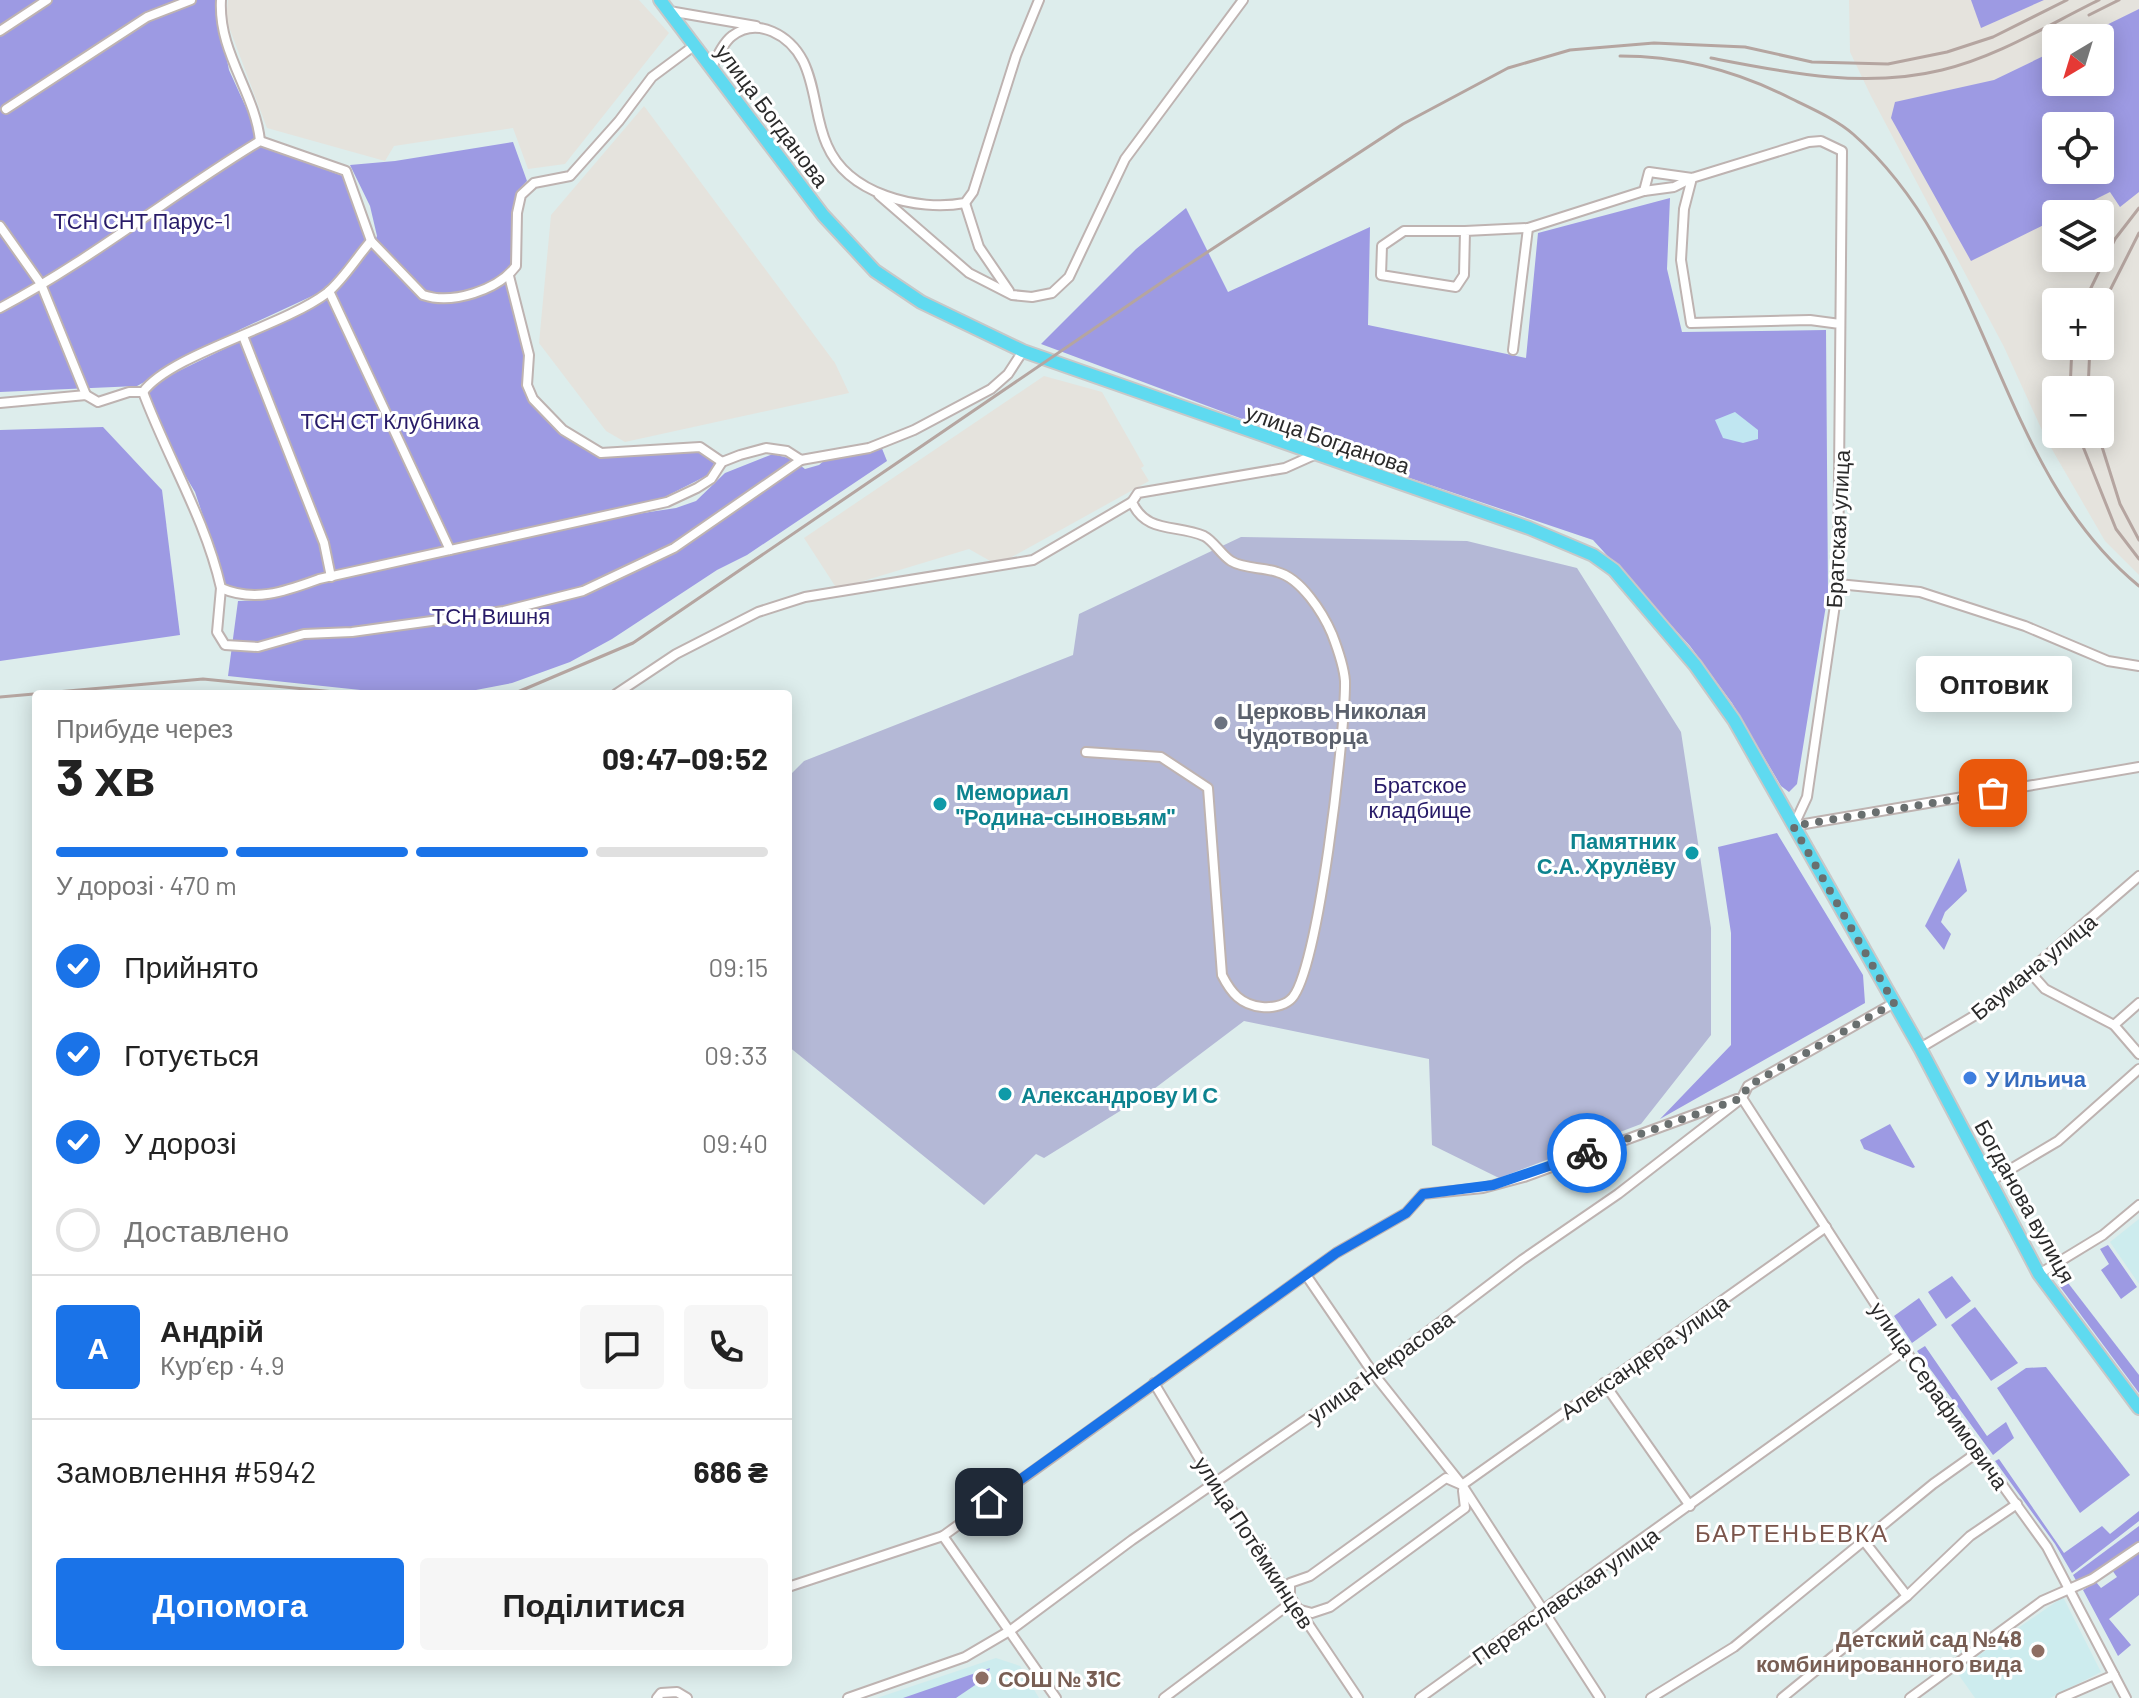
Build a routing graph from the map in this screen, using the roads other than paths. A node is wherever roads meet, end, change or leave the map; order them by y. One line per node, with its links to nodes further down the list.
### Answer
1 (47, 0): 9 (street)
2 (191, 0): 12 (street)
3 (221, 0): 13 (street)
4 (660, 0): 7 (main road, улица Богданова)
5 (1039, 0): 17 (street)
6 (1243, 0): 25 (street)
7 (669, 11): 8 (street); 10 (main road, улица Богданова)
8 (756, 26): 11 (street); 16 (street)
9 (0, 31)
10 (695, 45): 11 (main road, улица Богданова); 22 (street)
11 (712, 67): 30 (main road, улица Богданова)
12 (6, 109)
13 (260, 141): 21 (street); 23 (street)
14 (1692, 178): 15 (street); 15 (street); 27 (street); 27 (street, Братская улица)
15 (1644, 191): 19 (street)
16 (878, 195): 17 (street); 25 (street)
17 (965, 203): 25 (street)
18 (0, 226): 23 (street)
19 (1528, 228): 20 (street); 29 (street)
20 (1465, 231): 20 (street)
21 (371, 241): 22 (street); 24 (street)
22 (509, 276): 36 (street)
23 (41, 284): 26 (street); 32 (street)
24 (329, 291): 28 (street); 38 (street)
25 (1012, 295)
26 (0, 308)
27 (1840, 324): 40 (street, Братская улица)
28 (243, 336): 31 (street); 39 (street)
29 (1513, 350)
30 (1023, 351): 34 (main road, улица Богданова); 35 (street)
31 (143, 392): 32 (street); 41 (street)
32 (86, 395): 33 (street)
33 (0, 403)
34 (1314, 455): 37 (street); 46 (main road, улица Богданова)
35 (801, 460): 36 (street); 41 (street)
36 (722, 462): 38 (street)
37 (1132, 502): 43 (street); 44 (street)
38 (450, 550): 39 (street)
39 (331, 577): 41 (street)
40 (1838, 584): 42 (street); 46 (street, Братская улица)
41 (221, 588)
42 (2139, 666)
43 (622, 690)
44 (1086, 752)
45 (2139, 767): 46 (street)
46 (1793, 826): 49 (main road, улица Богданова)
47 (2139, 876): 48 (street, Баумана улица)
48 (2029, 971): 51 (street); 52 (street, Баумана улица)
49 (1894, 1003): 52 (main road, Богданова вулиця); 55 (street, улица Некрасова)
50 (2139, 1003): 51 (street)
51 (2114, 1025): 53 (street)
52 (1920, 1048): 56 (main road, Богданова вулиця)
53 (2139, 1054)
54 (2139, 1069): 56 (street)
55 (1742, 1098): 58 (street, улица Серафимовича); 60 (street); 62 (street, улица Некрасова)
56 (1989, 1182): 59 (main road, Богданова вулиця)
57 (2139, 1205): 59 (street)
58 (1826, 1227): 61 (street, улица Серафимовича); 64 (street, Александера улица)
59 (2039, 1274): 65 (main road, Богданова вулиця)
60 (1306, 1275): 62 (street); 63 (street)
61 (1905, 1350): 66 (street, улица Серафимовича); 70 (street, Переяславская улица)
62 (1373, 1373): 67 (street, улица Некрасова); 68 (street)
63 (1154, 1383): 67 (street, улица Потёмкинцев); 71 (street)
64 (1604, 1383): 68 (street, Александера улица); 70 (street)
65 (2139, 1408)
66 (1978, 1452): 69 (street, улица Серафимовича); 72 (street)
67 (1215, 1485): 77 (street, улица Потёмкинцев); 81 (street, улица Некрасова)
68 (1462, 1485): 77 (street, Александера улица); 79 (street); 80 (street)
69 (2017, 1504): 75 (street, улица Серафимовича); 76 (street)
70 (1690, 1506): 80 (street, Переяславская улица)
71 (943, 1536): 74 (street); 81 (street)
72 (1864, 1541): 76 (street); 91 (street)
73 (2139, 1547): 75 (street)
74 (792, 1586)
75 (2069, 1590): 82 (street, улица Серафимовича); 93 (street)
76 (1907, 1596): 92 (street)
77 (1290, 1600): 78 (street, Александера улица); 79 (street, улица Потёмкинцев)
78 (1284, 1608): 79 (street); 87 (street, Александера улица)
79 (1297, 1609): 88 (street, улица Потёмкинцев)
80 (1542, 1611): 89 (street, Переяславская улица); 90 (street)
81 (1011, 1630): 85 (street, улица Некрасова); 86 (street)
82 (2114, 1675): 94 (street); 95 (street, улица Серафимовича)
83 (657, 1698): 84 (street)
84 (687, 1698)
85 (848, 1698)
86 (1056, 1698)
87 (1164, 1698)
88 (1358, 1698)
89 (1420, 1698)
90 (1600, 1698)
91 (1651, 1698)
92 (1782, 1698)
93 (1910, 1698)
94 (2061, 1698)
95 (2126, 1698)

